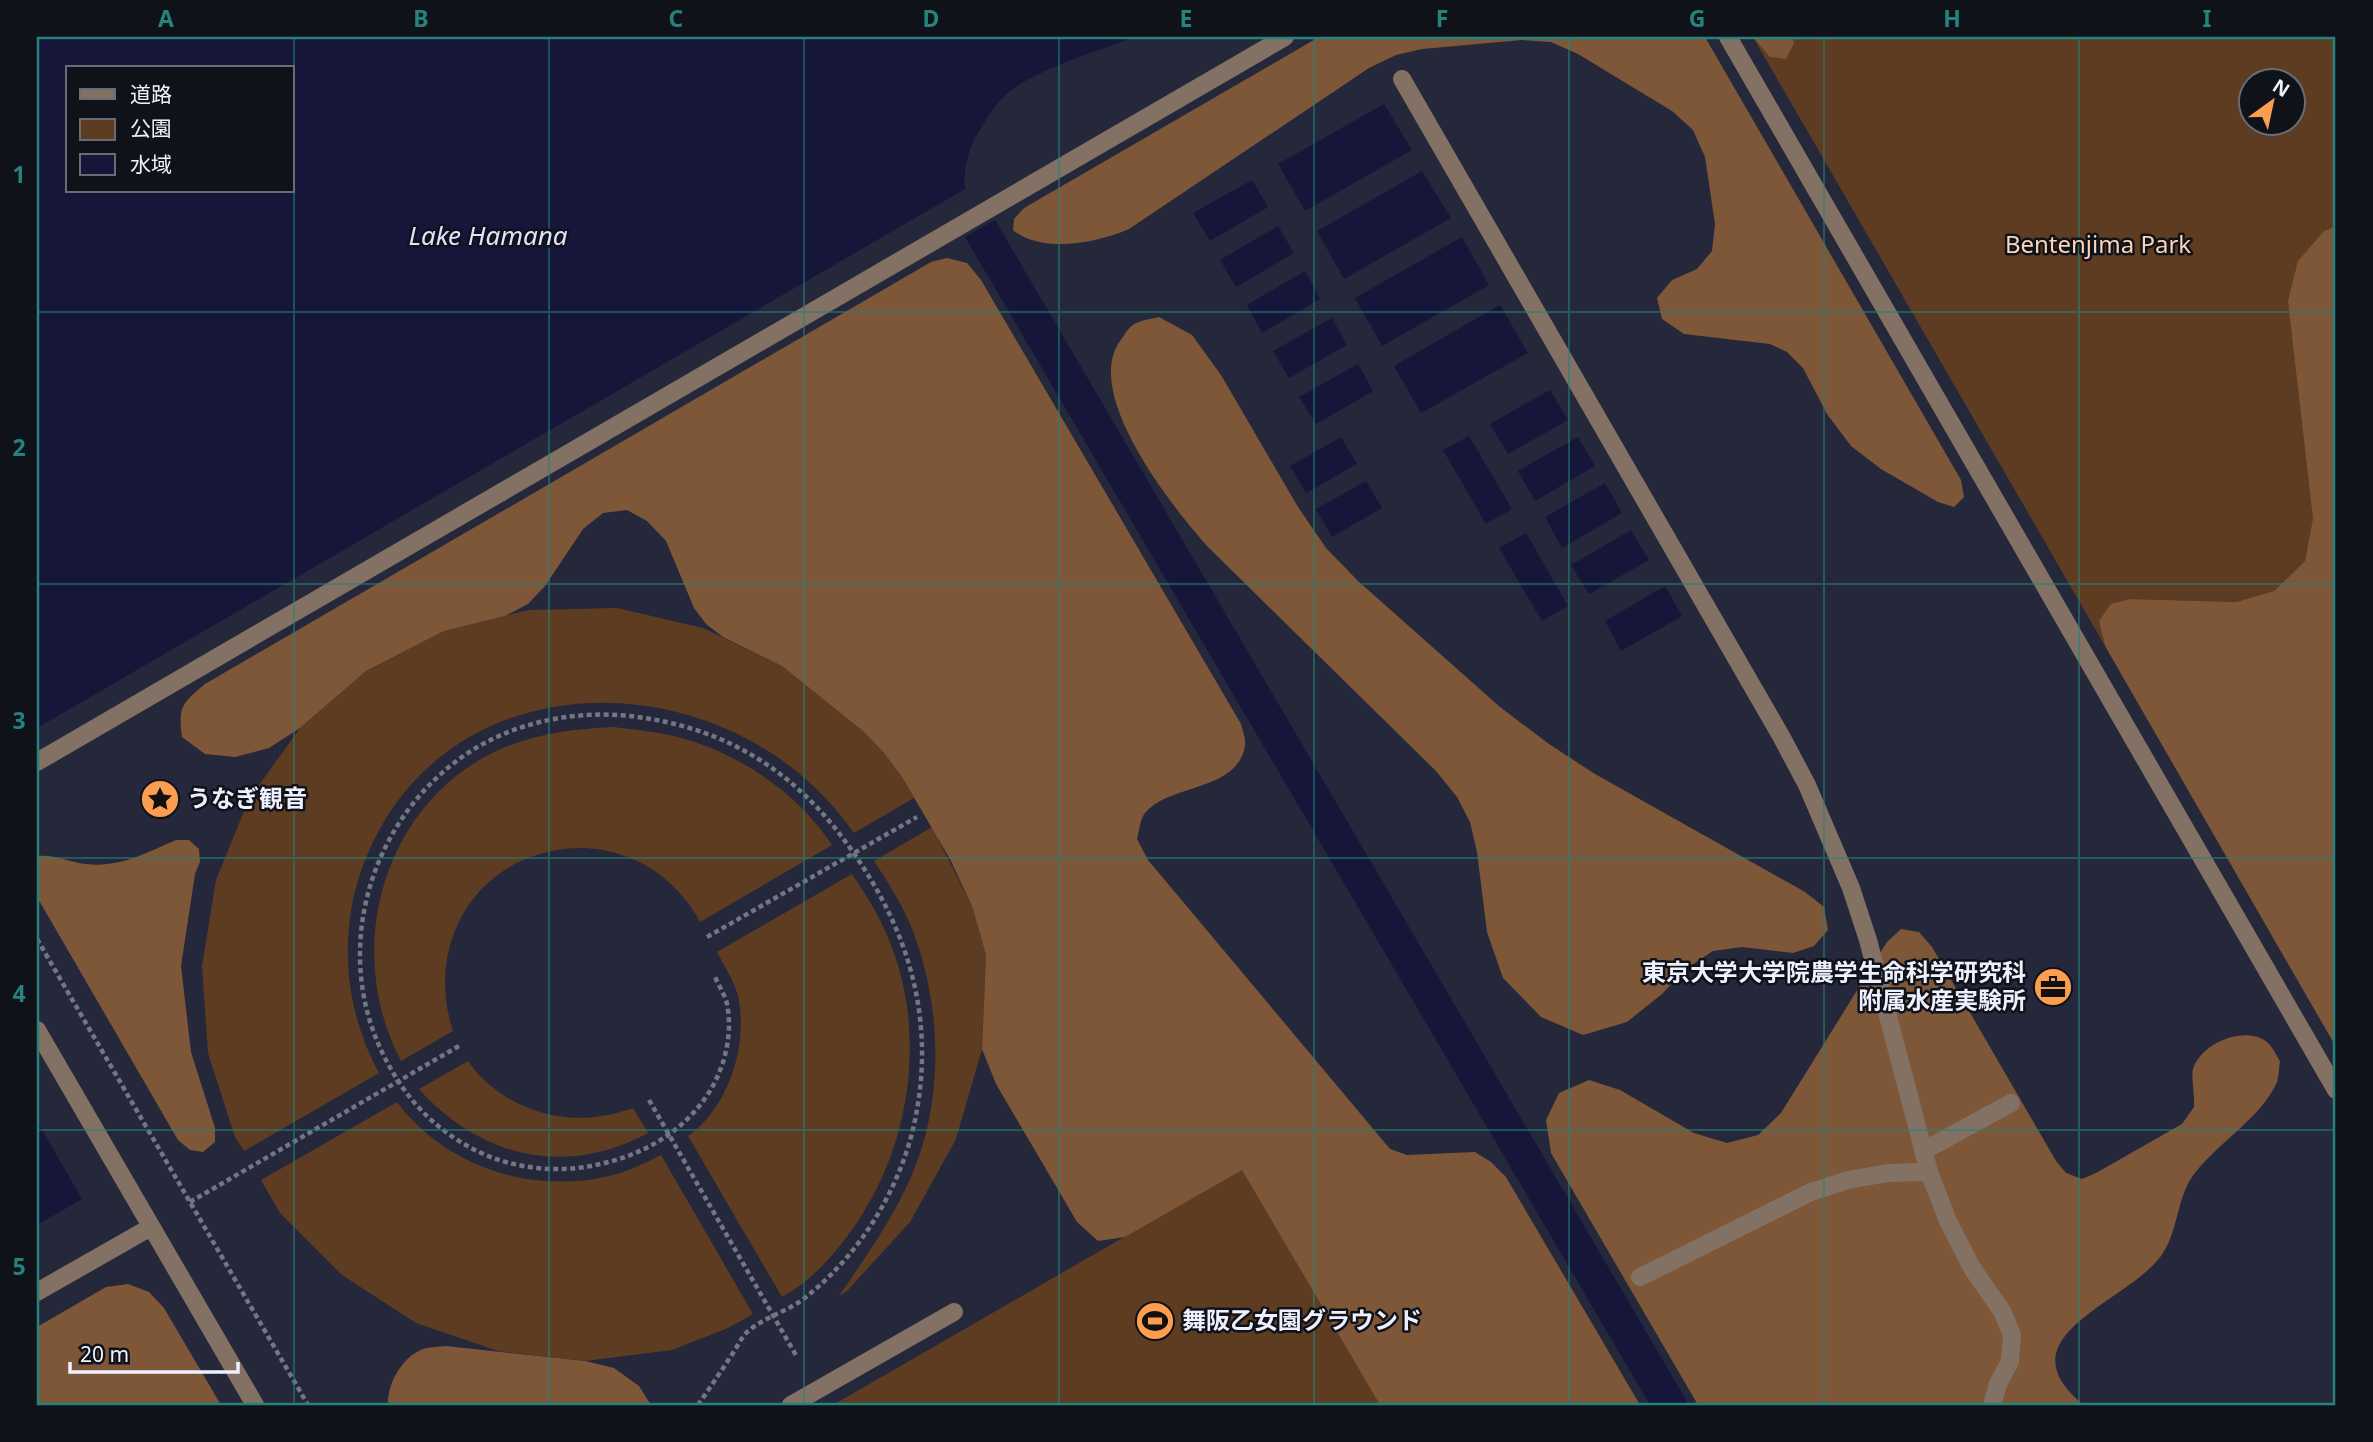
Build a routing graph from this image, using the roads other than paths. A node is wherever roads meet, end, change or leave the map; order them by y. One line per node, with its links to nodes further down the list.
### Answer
1 (1285, 37): 4 (street)
2 (1728, 37): 6 (street)
3 (1402, 79): 8 (street)
4 (37, 762)
5 (37, 1030): 10 (street)
6 (2336, 1090)
7 (2011, 1103): 8 (street)
8 (1923, 1151): 9 (street)
9 (1929, 1172): 11 (street); 16 (street)
10 (150, 1226): 12 (street); 14 (street)
11 (1640, 1277)
12 (37, 1292)
13 (954, 1312): 15 (street)
14 (255, 1405)
15 (791, 1405)
16 (1992, 1405)

